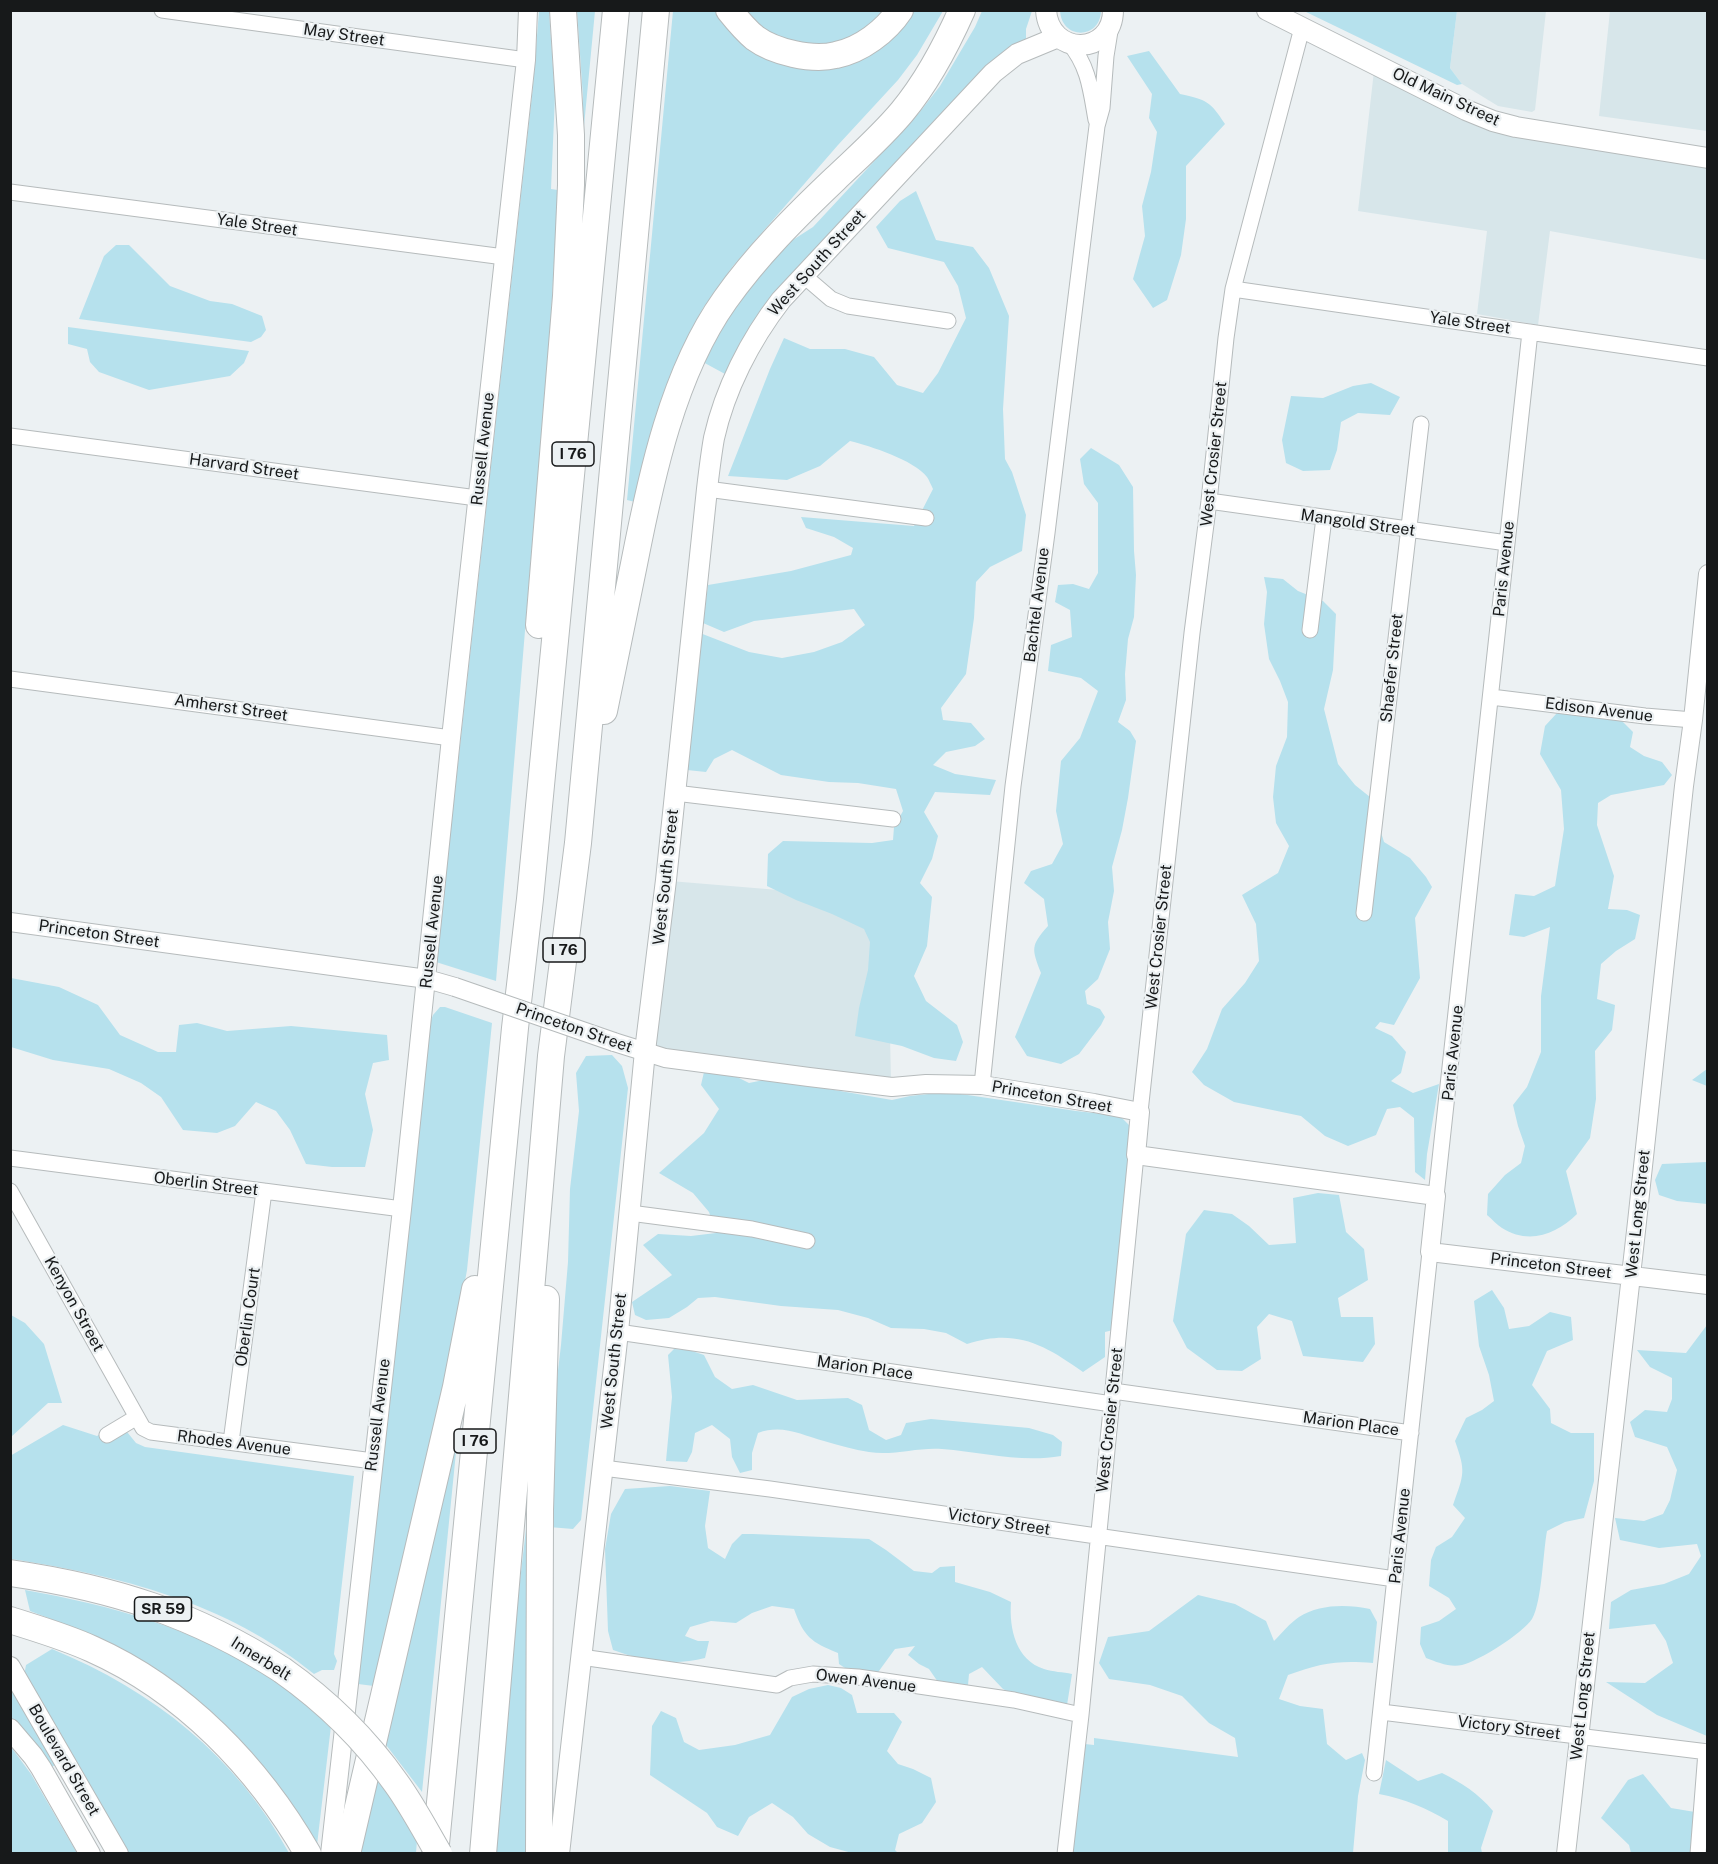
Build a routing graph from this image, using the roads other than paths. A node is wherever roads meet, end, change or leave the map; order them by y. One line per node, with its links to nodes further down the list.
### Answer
1 (162, 10): 14 (street, May Street)
2 (528, 10): 14 (street, Russell Avenue)
3 (563, 10): 42 (highway)
4 (616, 10): 42 (highway, I 76)
5 (656, 10): 41 (highway, I 76)
6 (729, 10): 7 (highway)
7 (900, 10)
8 (962, 10): 41 (highway)
9 (1046, 10): 13 (main road)
10 (1267, 10): 12 (main road, Old Main Street)
11 (1116, 17): 13 (main road, West South Street); 15 (street, Bachtel Avenue)
12 (1302, 28): 16 (main road, Old Main Street); 20 (street, West Crosier Street)
13 (1063, 40): 15 (street, Bachtel Avenue); 19 (main road, West South Street)
14 (526, 60): 18 (street, Russell Avenue)
15 (1097, 126): 49 (street, Bachtel Avenue)
16 (1707, 158)
17 (10, 192): 18 (street, Yale Street)
18 (504, 257): 27 (street, Russell Avenue)
19 (803, 275): 21 (street); 26 (main road, West South Street)
20 (1233, 289): 22 (street, Yale Street); 28 (street, West Crosier Street)
21 (948, 321)
22 (1530, 332): 23 (street, Yale Street); 32 (street, Paris Avenue)
23 (1707, 358)
24 (1421, 424): 31 (street, Shaefer Street)
25 (10, 436): 27 (street, Harvard Street)
26 (707, 489): 29 (street); 39 (main road, West South Street)
27 (477, 498): 38 (street, Russell Avenue)
28 (1209, 501): 30 (street, Mangold Street); 50 (street, West Crosier Street)
29 (926, 518)
30 (1324, 518): 31 (street, Mangold Street); 34 (street)
31 (1409, 530): 32 (street, Mangold Street); 43 (street, Shaefer Street)
32 (1507, 543): 36 (street, Paris Avenue)
33 (1707, 574): 37 (street, West Long Street)
34 (1310, 630)
35 (10, 679): 38 (street, Amherst Street)
36 (1491, 697): 37 (street, Edison Avenue); 55 (street, Paris Avenue)
37 (1700, 721): 60 (street, West Long Street)
38 (451, 738): 45 (street, Russell Avenue)
39 (675, 793): 40 (street); 47 (main road, West South Street)
40 (893, 819)
41 (578, 843): 48 (highway, I 76)
42 (530, 898): 46 (highway, I 76)
43 (1364, 913)
44 (10, 922): 45 (street, Princeton Street)
45 (427, 978): 47 (street, Princeton Street, bridge); 56 (street, Russell Avenue)
46 (515, 1028): 86 (highway); 87 (highway, I 76)
47 (645, 1051): 49 (street, Princeton Street); 57 (main road, West South Street)
48 (551, 1056): 88 (highway, I 76); 89 (highway)
49 (982, 1085): 50 (street, Princeton Street)
50 (1140, 1112): 51 (street, West Crosier Street)
51 (1136, 1155): 55 (street); 63 (street, West Crosier Street)
52 (10, 1158): 54 (street, Oberlin Street)
53 (10, 1191): 64 (street, Kenyon Street)
54 (264, 1191): 56 (street, Oberlin Street); 67 (street, Oberlin Court)
55 (1436, 1196): 59 (street, Paris Avenue)
56 (402, 1209): 68 (street, Russell Avenue)
57 (630, 1213): 58 (street); 62 (main road, West South Street)
58 (807, 1241)
59 (1430, 1252): 60 (street, Princeton Street); 65 (street, Paris Avenue)
60 (1631, 1275): 61 (street, Princeton Street); 79 (street, West Long Street)
61 (1707, 1285)
62 (618, 1332): 63 (street, Marion Place); 69 (main road, West South Street)
63 (1113, 1397): 65 (street, Marion Place); 70 (street, West Crosier Street)
64 (137, 1417): 66 (street); 67 (street, Rhodes Avenue)
65 (1411, 1433): 72 (street, Paris Avenue)
66 (107, 1435)
67 (231, 1442): 68 (street, Rhodes Avenue)
68 (373, 1461): 85 (street, Russell Avenue)
69 (603, 1468): 70 (street, Victory Street); 74 (main road, West South Street)
70 (1098, 1537): 72 (street, Victory Street); 77 (street, West Crosier Street)
71 (22, 1575): 87 (highway, Innerbelt / SR 59, bridge)
72 (1395, 1579): 76 (street, Paris Avenue)
73 (10, 1620): 84 (highway)
74 (581, 1657): 77 (street, Owen Avenue); 90 (main road, West South Street)
75 (10, 1667): 83 (main road, Boulevard Street)
76 (1381, 1712): 79 (street, Victory Street); 81 (street, Paris Avenue)
77 (1081, 1715): 91 (street, West Crosier Street)
78 (10, 1729): 82 (main road, Boulevard Street)
79 (1578, 1736): 80 (street, Victory Street); 92 (street, West Long Street)
80 (1707, 1752): 93 (street)
81 (1374, 1773)
82 (90, 1854)
83 (118, 1854)
84 (308, 1854)
85 (330, 1854)
86 (347, 1854)
87 (437, 1854)
88 (483, 1854)
89 (539, 1854)
90 (559, 1854)
91 (1065, 1854)
92 (1566, 1854)
93 (1698, 1854)

